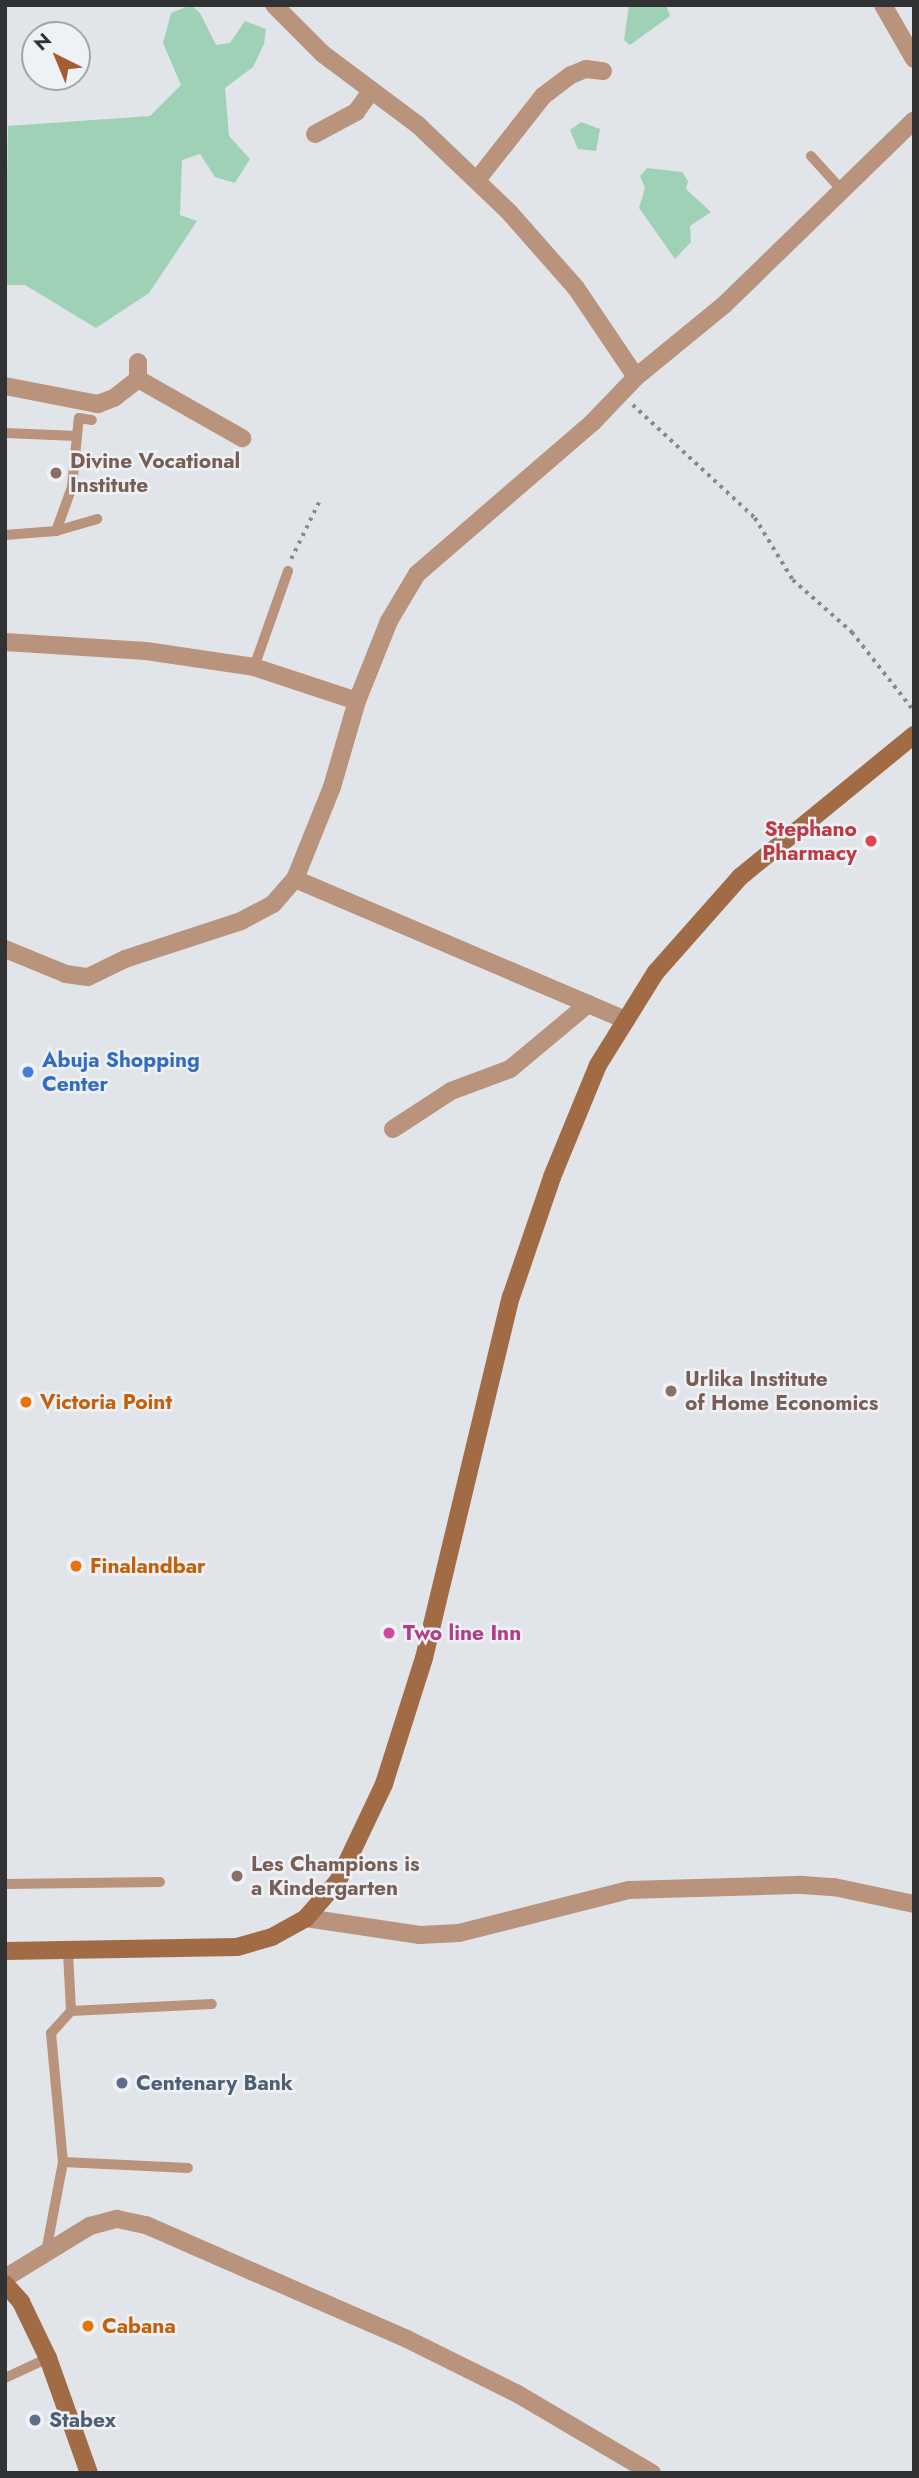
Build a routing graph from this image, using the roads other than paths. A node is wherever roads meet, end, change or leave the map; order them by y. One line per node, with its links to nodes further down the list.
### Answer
1 (274, 5): 5 (street)
2 (884, 5): 3 (street)
3 (914, 59)
4 (603, 71): 9 (street)
5 (371, 91): 7 (street); 9 (street)
6 (914, 120): 10 (street)
7 (314, 134)
8 (811, 156): 10 (lane)
9 (477, 180): 11 (street)
10 (840, 188): 11 (street)
11 (636, 377): 23 (street)
12 (5, 386): 16 (street)
13 (92, 420): 15 (lane)
14 (5, 433): 15 (lane)
15 (77, 436): 18 (lane)
16 (242, 438)
17 (97, 519): 18 (lane)
18 (56, 531): 19 (lane)
19 (5, 535)
20 (288, 571): 22 (lane)
21 (5, 642): 22 (street)
22 (254, 667): 23 (street)
23 (357, 701): 25 (street)
24 (914, 735): 28 (street)
25 (295, 879): 26 (street); 27 (street)
26 (5, 949)
27 (588, 1004): 28 (street); 29 (street)
28 (626, 1020): 33 (street)
29 (393, 1129)
30 (160, 1882): 31 (lane)
31 (5, 1884)
32 (914, 1904): 33 (street)
33 (306, 1918): 35 (street)
34 (5, 1951): 35 (street)
35 (68, 1953): 37 (lane)
36 (212, 2004): 37 (lane)
37 (71, 2011): 38 (lane)
38 (63, 2162): 39 (lane); 40 (lane)
39 (188, 2168)
40 (46, 2252): 41 (street); 46 (street)
41 (5, 2278)
42 (5, 2284): 43 (street)
43 (48, 2358): 44 (lane); 45 (street)
44 (5, 2378)
45 (89, 2473)
46 (652, 2473)

